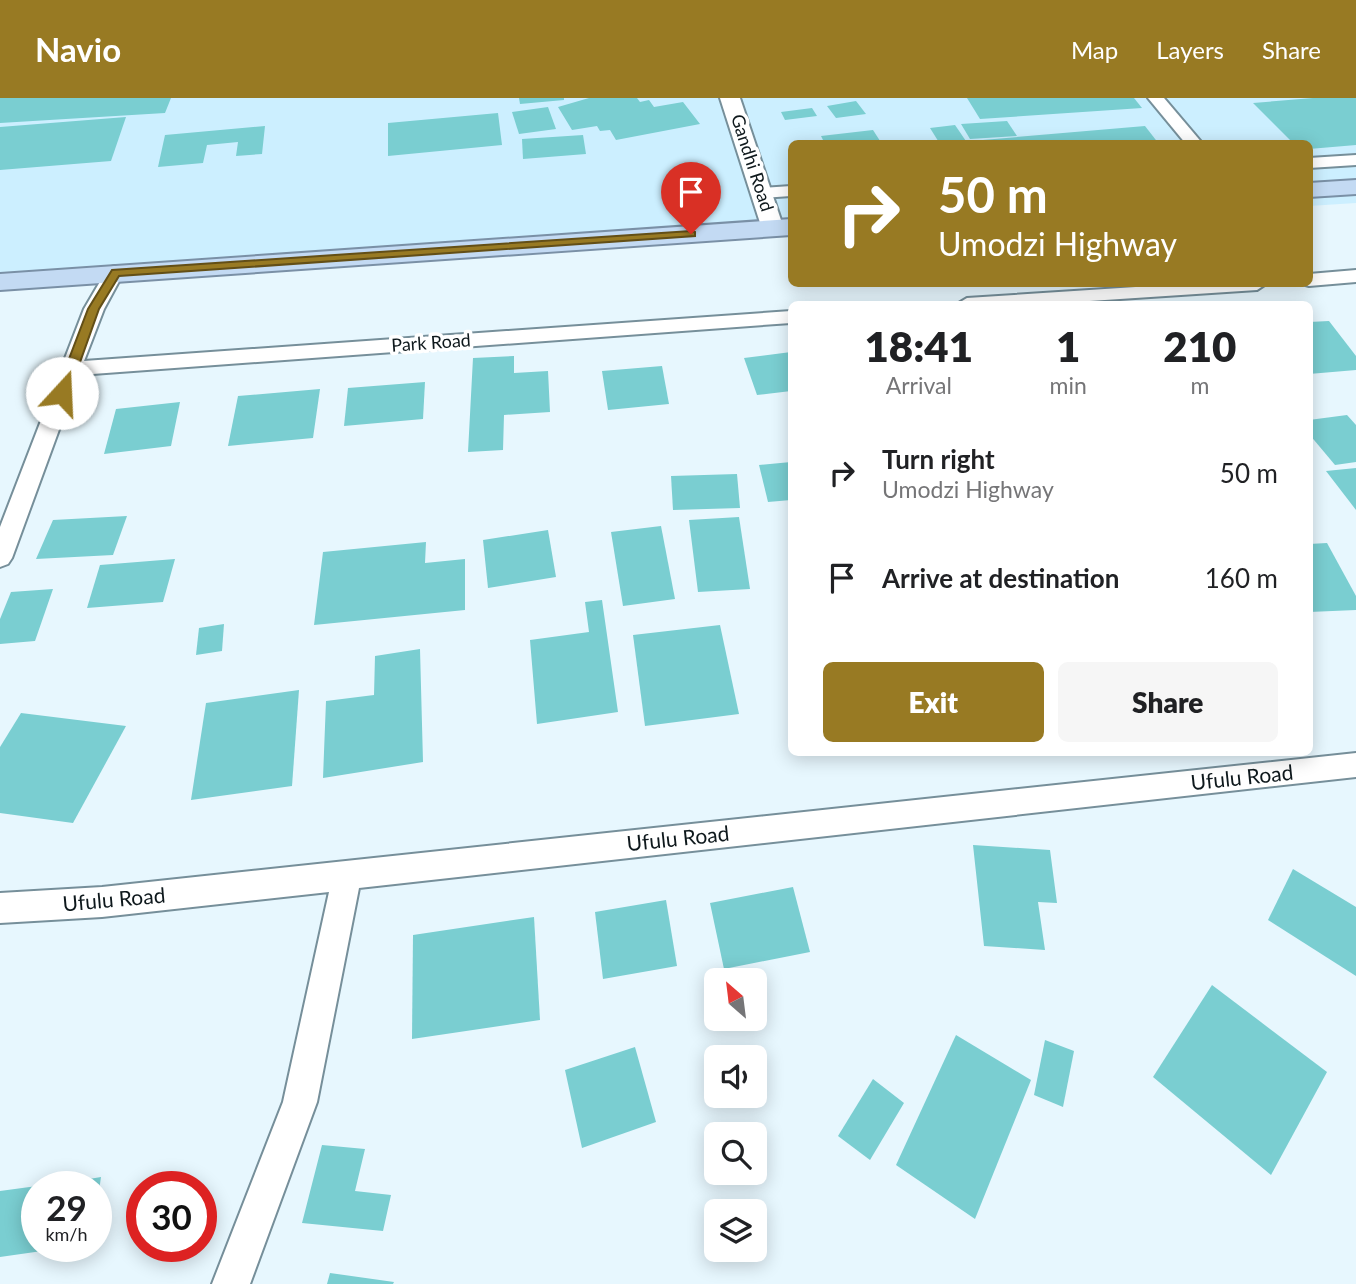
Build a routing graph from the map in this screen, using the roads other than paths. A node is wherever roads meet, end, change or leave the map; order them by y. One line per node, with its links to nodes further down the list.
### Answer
1 (730, 98): 9 (street, Gandhi Road)
2 (1156, 98): 3 (street)
3 (1192, 140)
4 (1356, 160): 5 (street)
5 (1313, 163)
6 (1356, 187): 7 (highway)
7 (1313, 190)
8 (788, 191): 9 (street)
9 (761, 193): 10 (street, Gandhi Road)
10 (782, 228): 11 (highway)
11 (116, 272): 14 (highway); 18 (street)
12 (1356, 276): 13 (street)
13 (1313, 280)
14 (0, 282)
15 (1214, 287): 16 (street)
16 (1010, 301)
17 (788, 317): 18 (street, Park Road)
18 (71, 369): 19 (street)
19 (0, 558)
20 (1356, 765): 21 (street, Ufulu Road)
21 (347, 876): 22 (street, Ufulu Road); 23 (street)
22 (0, 908)
23 (231, 1284)

